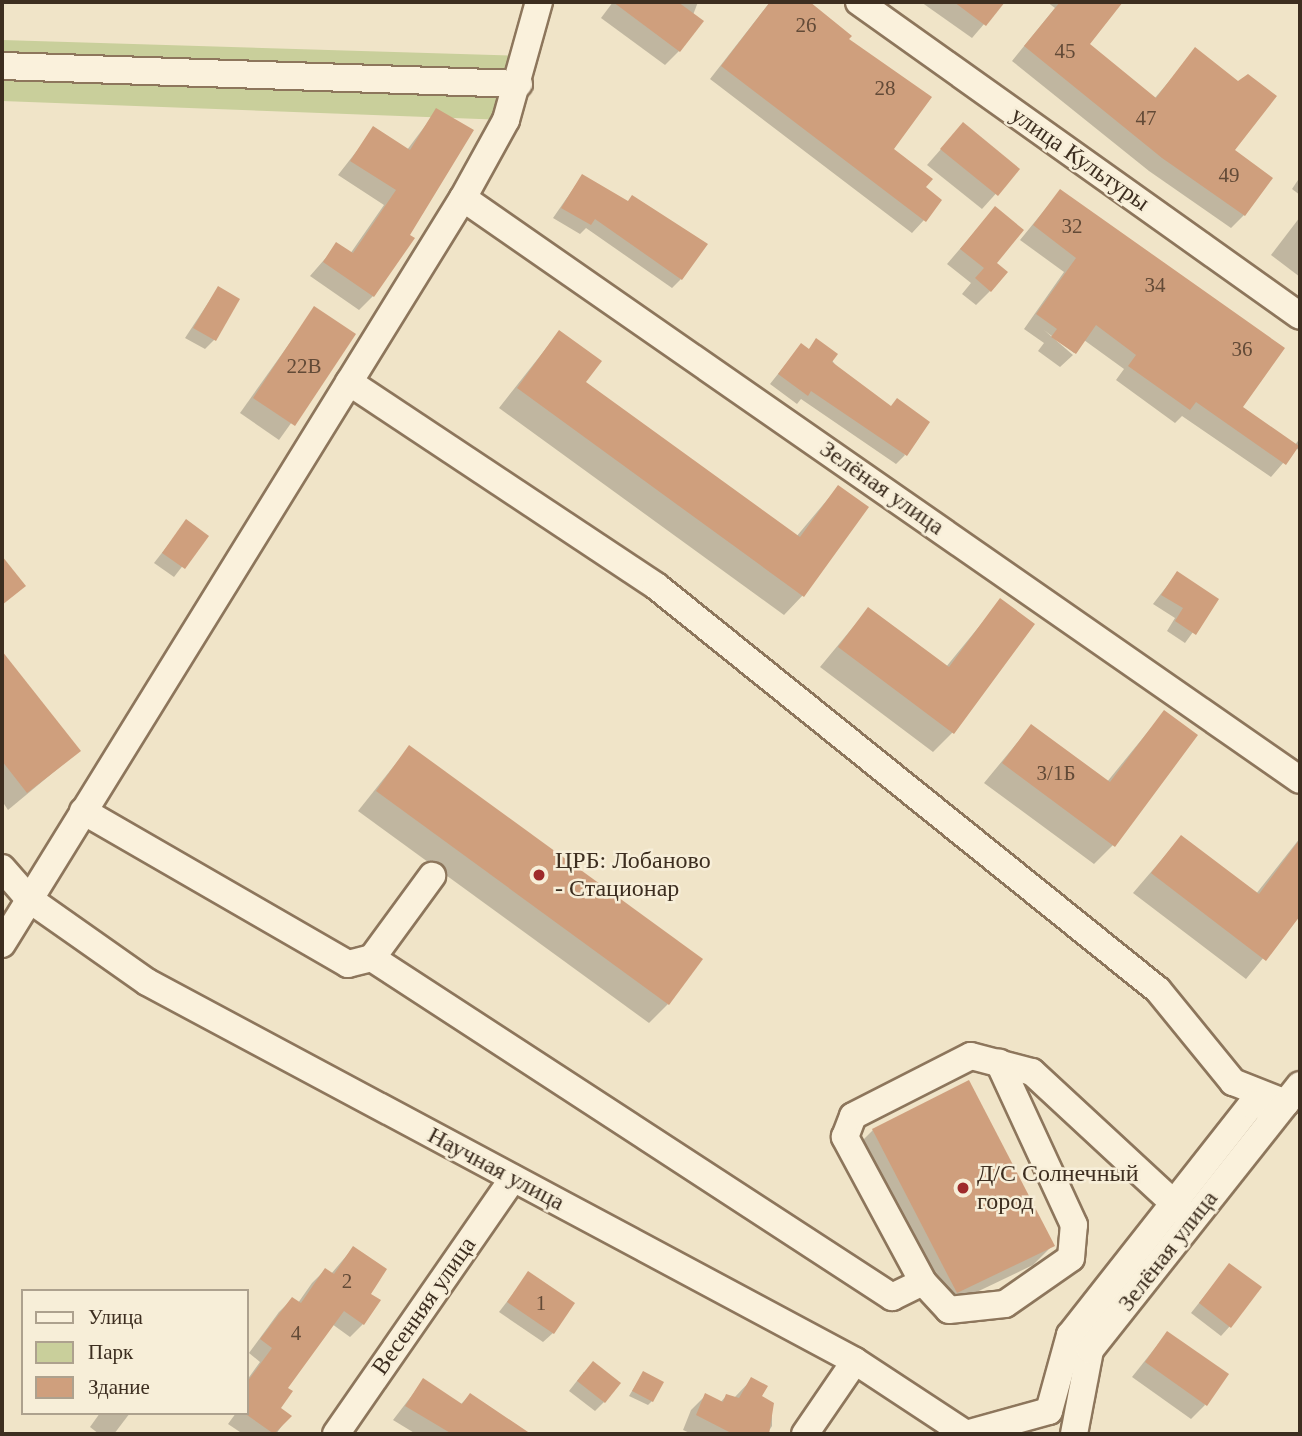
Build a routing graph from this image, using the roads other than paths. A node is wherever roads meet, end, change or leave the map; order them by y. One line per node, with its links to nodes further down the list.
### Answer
1 (540, 2): 4 (street)
2 (859, 2): 6 (street, улица Культуры)
3 (2, 66): 4 (street)
4 (519, 84): 5 (street)
5 (463, 198): 7 (street); 8 (street, Зелёная улица)
6 (1300, 316)
7 (349, 382): 9 (street); 16 (street)
8 (1300, 780)
9 (83, 811): 12 (street); 14 (street)
10 (2, 868): 12 (street, Научная улица)
11 (432, 876): 14 (street)
12 (29, 899): 13 (street); 17 (street, Научная улица)
13 (2, 944)
14 (372, 958): 19 (street)
15 (999, 1063): 18 (street); 19 (street); 19 (street)
16 (1293, 1094): 18 (street, Зелёная улица)
17 (513, 1178): 20 (street, Научная улица); 21 (street, Весенняя улица)
18 (1182, 1212): 23 (street); 24 (street, Зелёная улица)
19 (923, 1282)
20 (855, 1362): 22 (street); 23 (street, Научная улица)
21 (336, 1434)
22 (805, 1434)
23 (966, 1434)
24 (1074, 1434)

